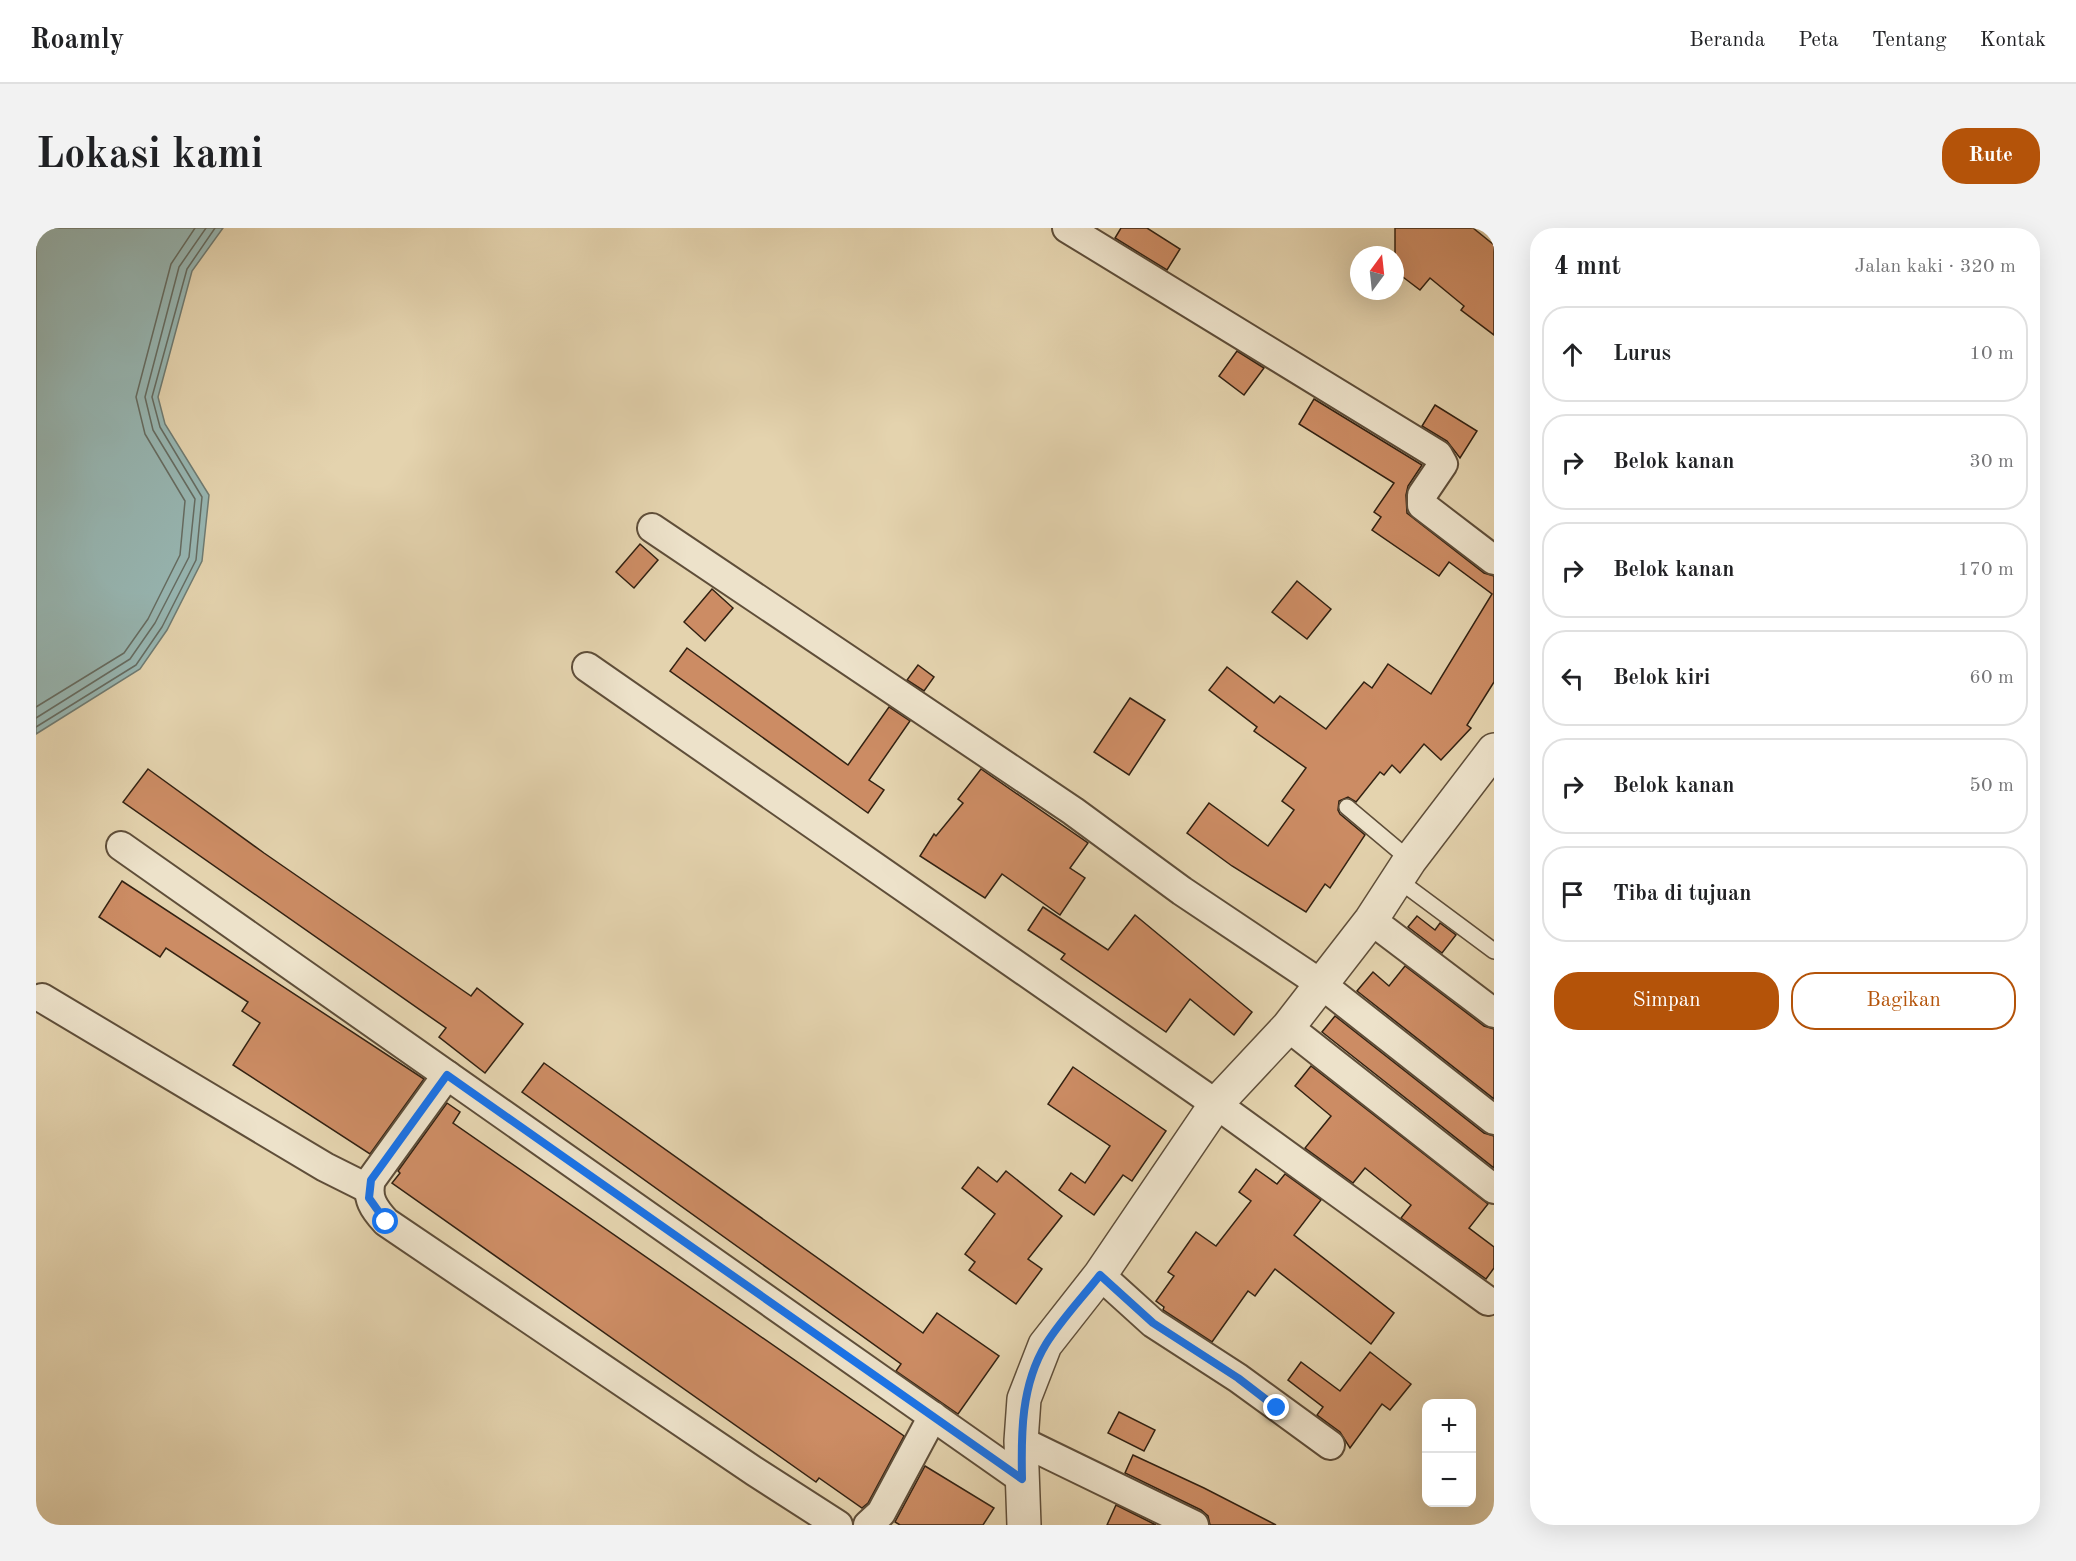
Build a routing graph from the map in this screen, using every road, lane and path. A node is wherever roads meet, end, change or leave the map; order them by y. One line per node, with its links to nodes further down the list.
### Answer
1 (1067, 228): 3 (street)
2 (652, 528): 11 (street)
3 (1494, 560)
4 (587, 667): 16 (street)
5 (1494, 750): 8 (street)
6 (1347, 807): 8 (lane)
7 (121, 846): 15 (street)
8 (1404, 870): 9 (street); 10 (lane)
9 (1371, 920): 11 (street); 13 (street)
10 (1494, 951)
11 (1321, 984): 14 (street); 17 (street)
12 (42, 998): 18 (street)
13 (1494, 1013)
14 (1288, 1028): 16 (street); 19 (street)
15 (447, 1075): 18 (street); 22 (street)
16 (1216, 1104): 20 (street); 21 (street)
17 (1494, 1120)
18 (369, 1189): 26 (street)
19 (1494, 1189)
20 (1100, 1275): 23 (street); 24 (street)
21 (1488, 1301)
22 (933, 1416): 25 (street); 27 (street)
23 (1021, 1441): 25 (street); 29 (street)
24 (1330, 1445)
25 (1022, 1479): 28 (street)
26 (838, 1525)
27 (868, 1525)
28 (1024, 1525)
29 (1194, 1525)

